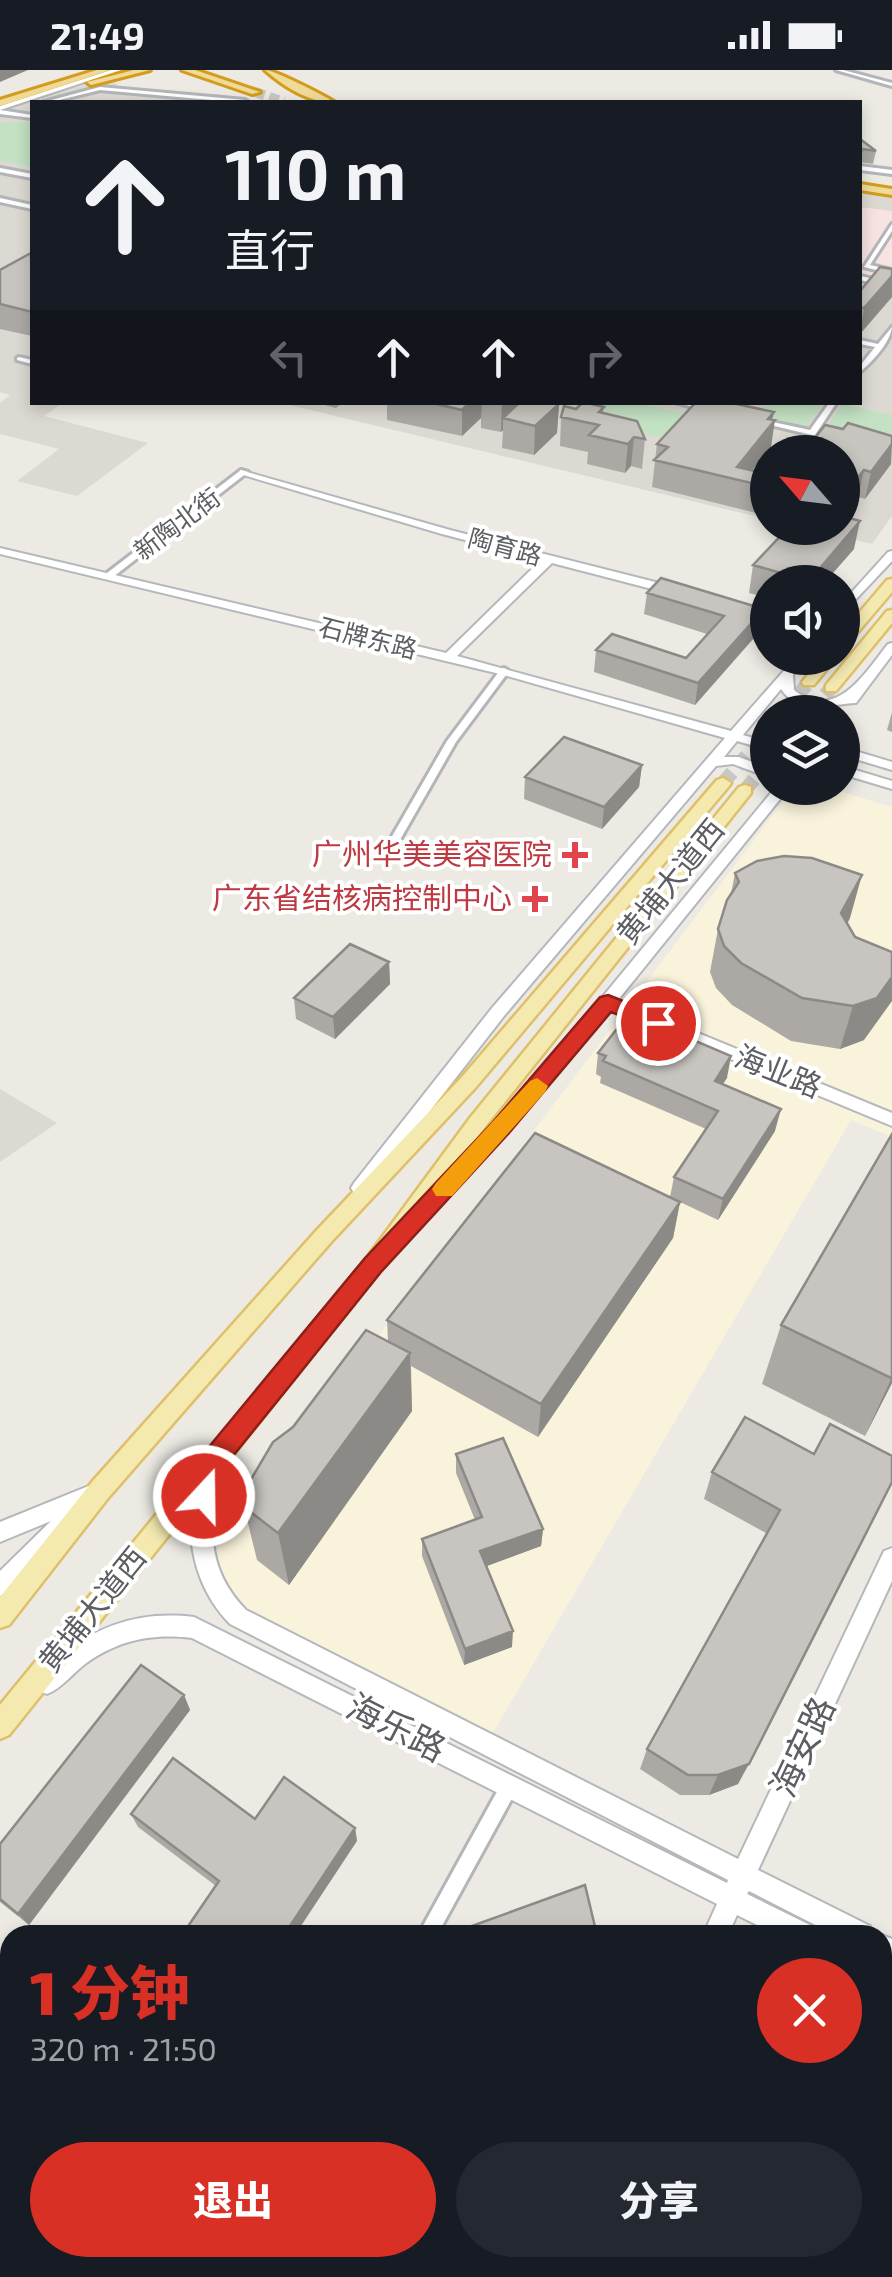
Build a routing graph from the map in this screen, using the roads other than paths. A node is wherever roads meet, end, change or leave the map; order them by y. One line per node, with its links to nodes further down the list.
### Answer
1 (83, 70): 19 (street)
2 (96, 70): 19 (highway)
3 (118, 70): 13 (street)
4 (146, 70): 11 (highway)
5 (186, 70): 6 (highway)
6 (228, 70)
7 (269, 70): 17 (highway)
8 (280, 70): 18 (highway)
9 (838, 70): 12 (street)
10 (256, 72): 16 (highway)
11 (105, 73): 13 (highway); 19 (highway)
12 (892, 85)
13 (48, 98): 15 (street)
14 (30, 100): 19 (street)
15 (225, 100)
16 (306, 100)
17 (321, 100)
18 (322, 100)
19 (0, 104): 21 (street)
20 (30, 109): 21 (street)
21 (14, 114): 22 (street)
22 (30, 117)
23 (0, 170): 24 (street)
24 (30, 176)
25 (862, 181): 27 (highway)
26 (862, 181): 27 (street)
27 (892, 185)
28 (0, 200): 29 (street)
29 (30, 206)
30 (892, 226): 31 (street)
31 (892, 272)
32 (862, 278): 33 (street)
33 (892, 284)
34 (892, 329): 36 (street)
35 (862, 342): 36 (street)
36 (880, 346): 39 (street)
37 (20, 359): 38 (street)
38 (30, 362)
39 (862, 368)
40 (690, 405): 42 (street)
41 (832, 405): 43 (street)
42 (717, 412)
43 (744, 418)
44 (244, 472): 47 (street, 陶育路); 48 (street, 新陶北街)
45 (0, 550): 48 (street, 石牌东路)
46 (892, 554): 50 (street)
47 (549, 559): 51 (street, 陶育路); 55 (street)
48 (110, 576): 55 (street, 石牌东路)
49 (892, 583): 53 (main road)
50 (860, 590)
51 (682, 593)
52 (892, 614): 61 (main road)
53 (860, 621)
54 (892, 647): 62 (street)
55 (449, 658): 56 (street, 石牌东路)
56 (504, 671): 63 (street, 石牌东路); 75 (street)
57 (786, 675): 63 (street)
58 (787, 675): 62 (street)
59 (815, 675): 60 (main road)
60 (809, 682)
61 (831, 688)
62 (856, 693)
63 (734, 734): 64 (street); 65 (street); 67 (street)
64 (750, 736)
65 (750, 740)
66 (860, 756): 69 (street)
67 (710, 762): 68 (street); 78 (street)
68 (750, 766)
69 (892, 766)
70 (860, 775): 72 (street)
71 (723, 784): 78 (main road, 黄埔大道西)
72 (892, 785)
73 (745, 790): 79 (main road, 黄埔大道西)
74 (766, 805): 76 (street)
75 (388, 852)
76 (608, 1002): 77 (street, 海业路); 79 (street)
77 (892, 1120)
78 (324, 1236): 81 (main road, 黄埔大道西)
79 (373, 1265): 80 (main road, 黄埔大道西)
80 (212, 1462): 86 (main road, 黄埔大道西); 88 (street, 海乐路)
81 (100, 1490): 82 (street); 84 (street, 黄埔大道西); 85 (main road)
82 (0, 1532)
83 (892, 1558): 88 (street, 海安路)
84 (0, 1586)
85 (0, 1616)
86 (0, 1728): 87 (street, 海乐路)
87 (510, 1785): 89 (street, 海乐路); 90 (street)
88 (743, 1874): 89 (street, 海安路); 93 (street, 海乐路)
89 (733, 1898): 91 (street, 海安路); 92 (street, 海乐路)
90 (433, 1925)
91 (720, 1925)
92 (785, 1925)
93 (842, 1925)

